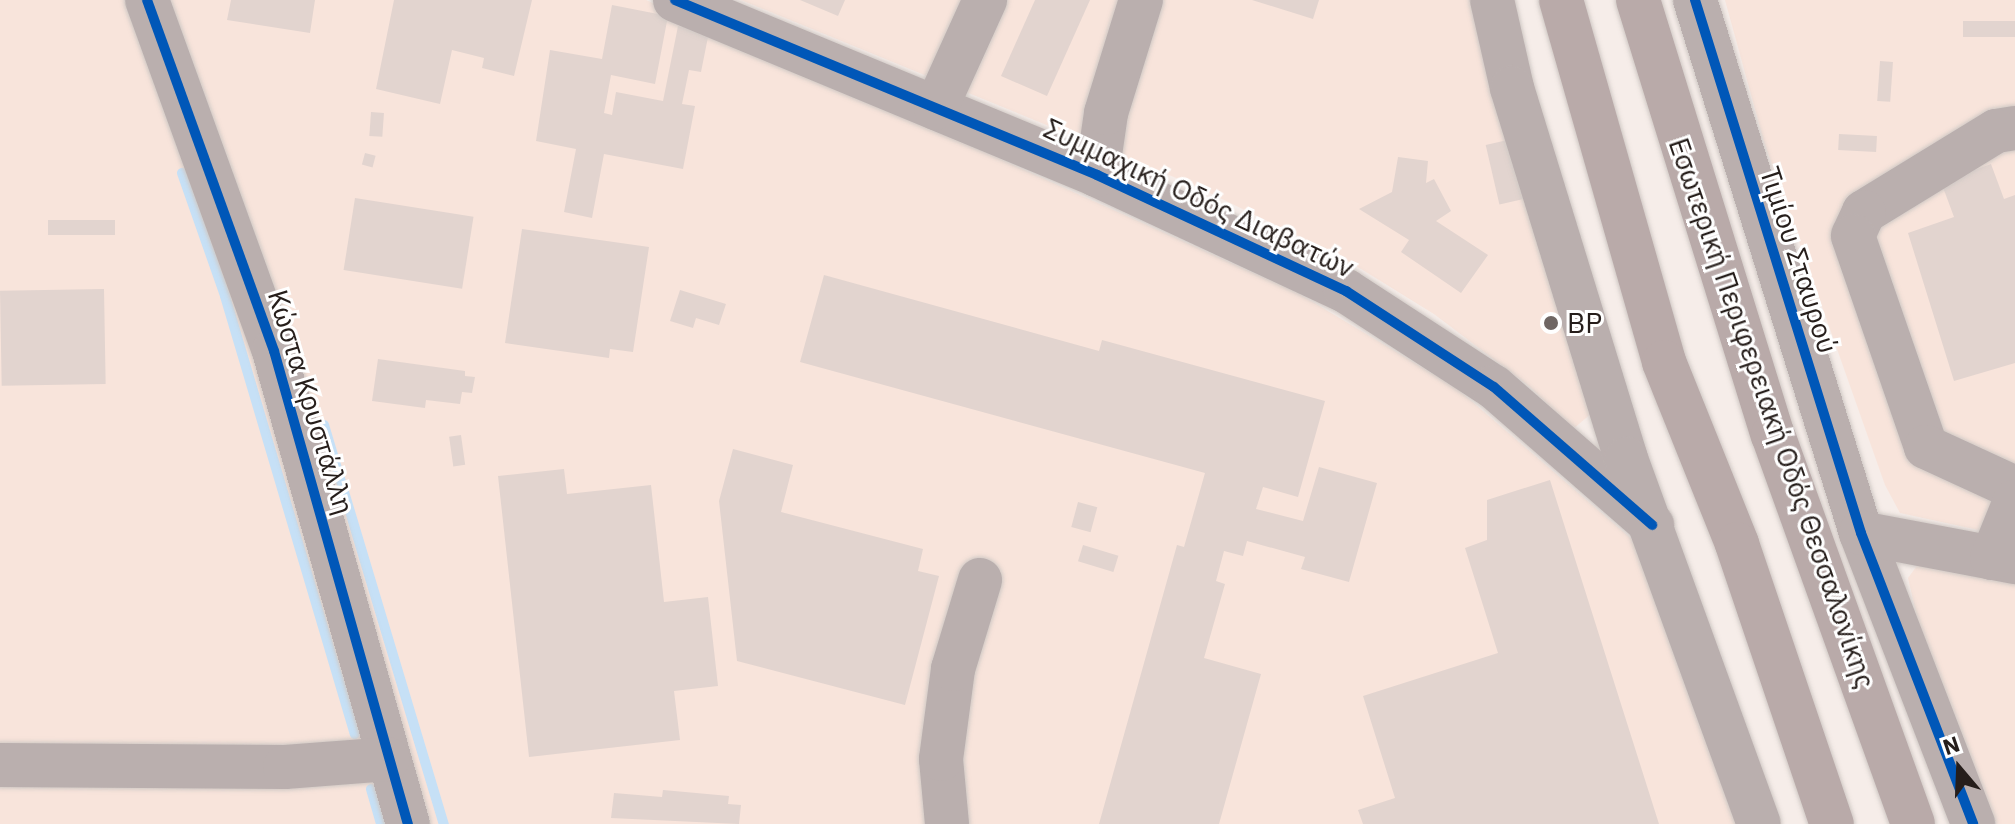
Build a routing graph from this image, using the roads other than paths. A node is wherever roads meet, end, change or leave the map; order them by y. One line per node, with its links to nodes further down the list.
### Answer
1 (147, 0): 18 (street, Κώστα Κρυστάλλη)
2 (675, 0): 9 (street, Συμμαχική Οδός Διαβατών)
3 (985, 0): 9 (street)
4 (1141, 0): 11 (street)
5 (1492, 0): 14 (street)
6 (1561, 0): 23 (highway)
7 (1638, 0): 24 (highway, Εσωτερική Περιφερειακή Οδός Θεσσαλονίκης)
8 (1695, 0): 15 (street, Τιμίου Σταυρού)
9 (936, 108): 11 (street, Συμμαχική Οδός Διαβατών)
10 (2015, 128): 12 (street)
11 (1097, 175): 14 (street, Συμμαχική Οδός Διαβατών)
12 (2015, 488)
13 (2015, 501): 16 (street)
14 (1652, 525): 22 (street)
15 (1861, 533): 16 (street); 25 (street, Τιμίου Σταυρού)
16 (2003, 560)
17 (980, 580): 21 (street)
18 (388, 759): 19 (street); 20 (street, Κώστα Κρυστάλλη)
19 (0, 765)
20 (408, 824)
21 (947, 824)
22 (1759, 824)
23 (1832, 824)
24 (1913, 824)
25 (1973, 824)

